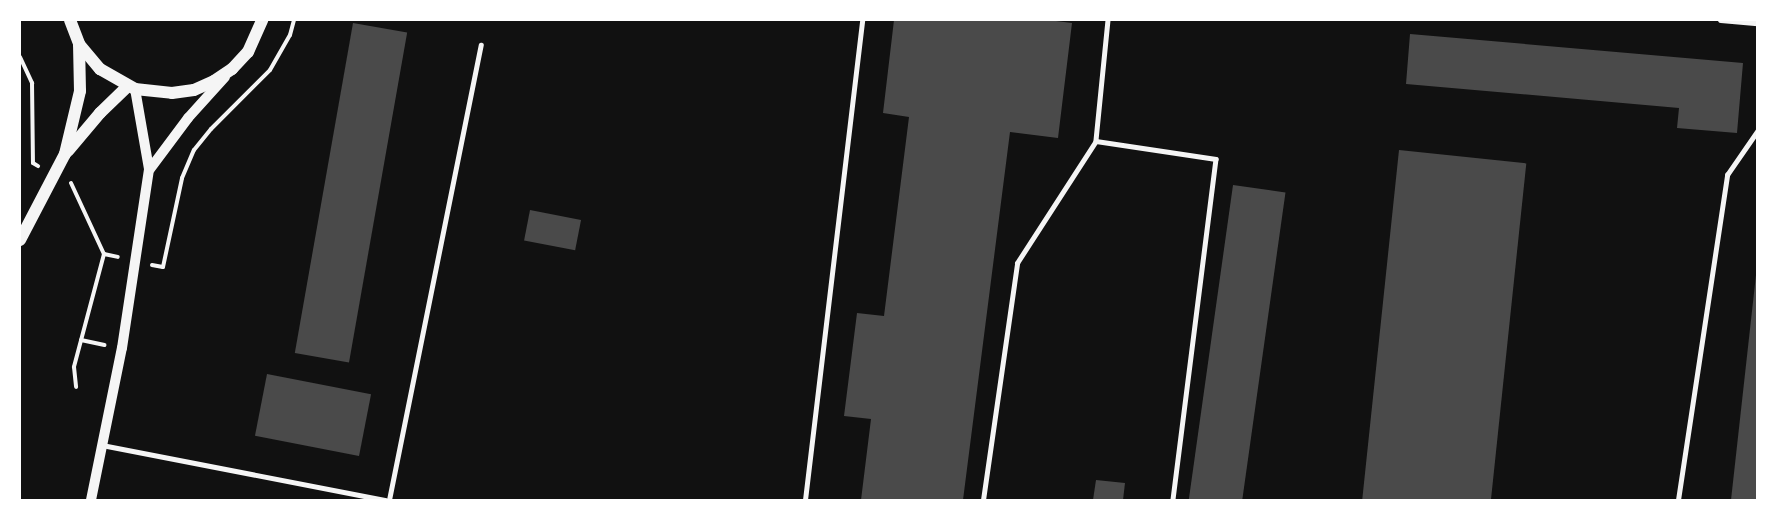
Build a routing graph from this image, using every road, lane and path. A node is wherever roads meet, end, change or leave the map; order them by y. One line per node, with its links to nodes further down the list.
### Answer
1 (64, 20): 10 (street)
2 (70, 20): 10 (main road)
3 (267, 20): 9 (street)
4 (294, 20): 19 (path)
5 (861, 20): 25 (lane)
6 (1108, 20): 15 (lane)
7 (1721, 20): 8 (street)
8 (1758, 23)
9 (261, 25): 12 (main road)
10 (77, 40): 13 (main road); 16 (main road)
11 (481, 45): 24 (lane)
12 (232, 69): 13 (main road); 17 (street)
13 (132, 87): 16 (main road); 17 (street)
14 (1758, 130): 28 (lane)
15 (1096, 141): 26 (lane); 27 (lane)
16 (65, 154): 18 (main road)
17 (150, 169): 22 (street)
18 (20, 240)
19 (164, 267)
20 (98, 269): 21 (path)
21 (76, 387)
22 (102, 445): 23 (street); 24 (lane)
23 (91, 501)
24 (387, 501)
25 (805, 501)
26 (983, 501)
27 (1173, 501)
28 (1678, 501)

